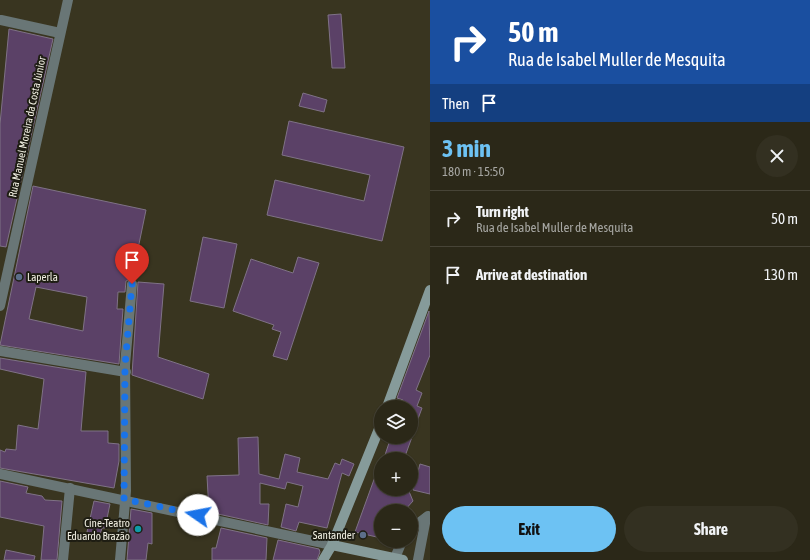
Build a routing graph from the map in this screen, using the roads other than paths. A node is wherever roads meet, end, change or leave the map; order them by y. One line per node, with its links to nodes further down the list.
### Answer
1 (68, 0): 3 (street, Rua Manuel Moreira da Costa Júnior)
2 (1, 20): 3 (street)
3 (60, 33): 6 (street, Rua Manuel Moreira da Costa Júnior)
4 (132, 284): 8 (street)
5 (430, 290): 9 (main road)
6 (0, 306)
7 (0, 350): 8 (street)
8 (126, 372): 13 (street)
9 (390, 400)
10 (374, 441): 16 (main road)
11 (0, 474): 12 (street)
12 (70, 488): 13 (street); 19 (street)
13 (124, 499): 16 (street); 20 (street)
14 (428, 516): 15 (street); 22 (street)
15 (418, 524)
16 (332, 545): 18 (main road); 21 (main road)
17 (401, 548): 18 (street)
18 (399, 559)
19 (63, 560)
20 (120, 560)
21 (323, 560)
22 (418, 560)

